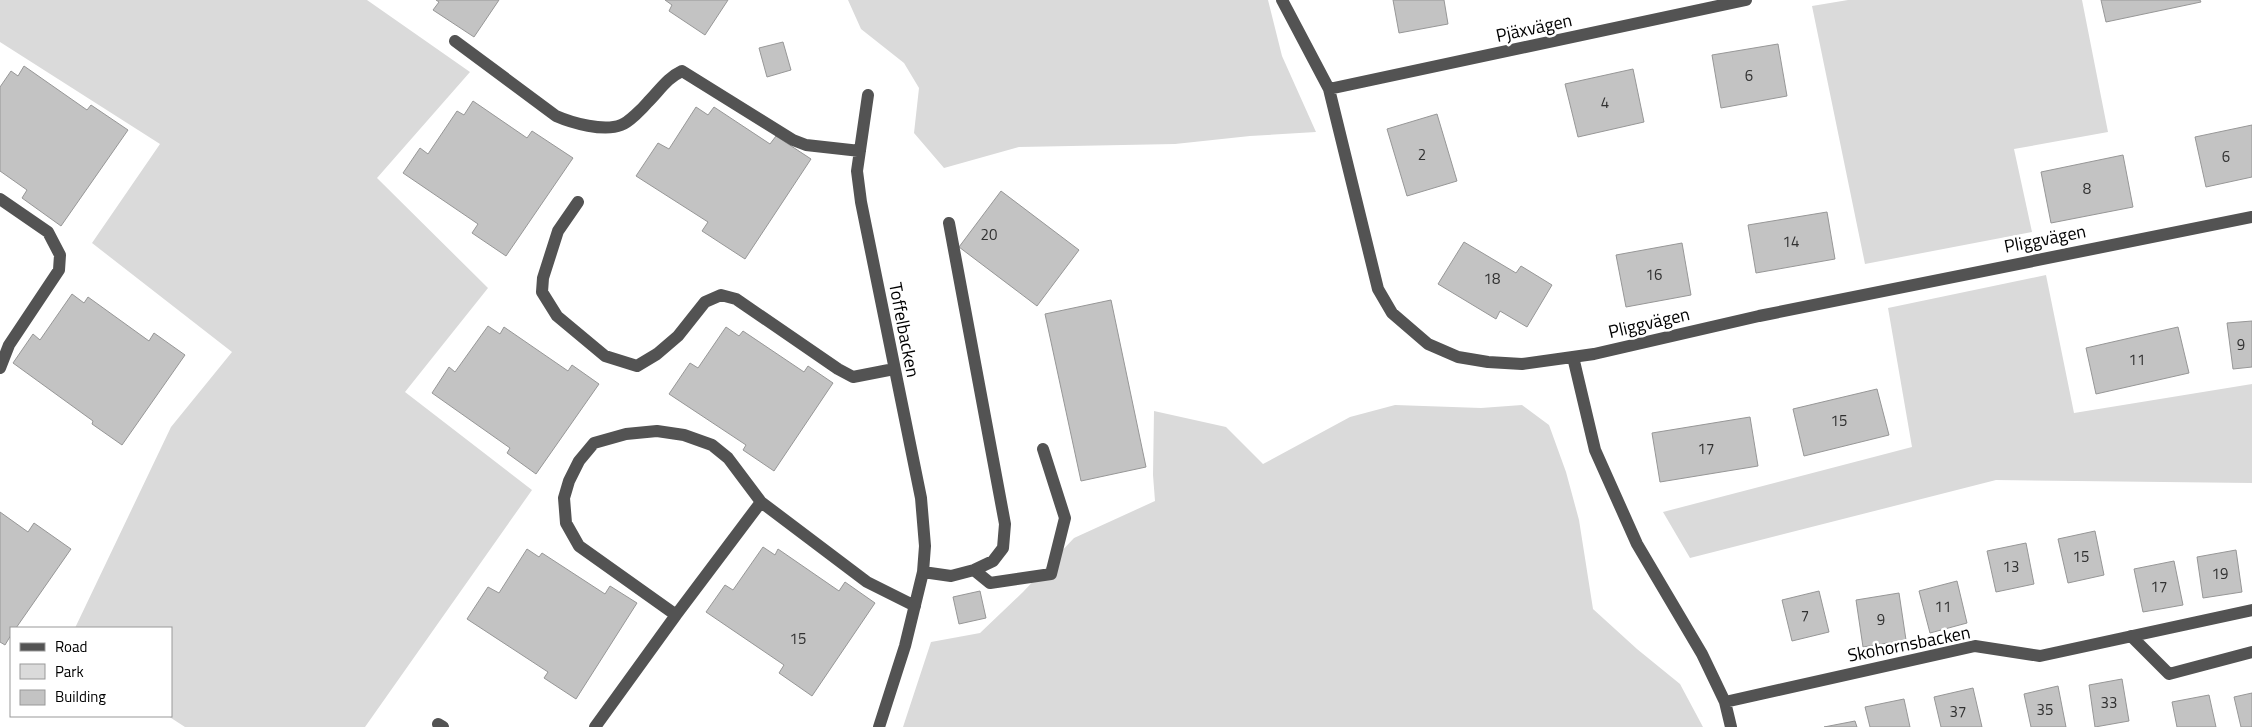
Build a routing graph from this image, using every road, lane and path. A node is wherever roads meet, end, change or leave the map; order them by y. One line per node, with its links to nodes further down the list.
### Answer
1 (1282, 0): 4 (street, Pliggvägen)
2 (1746, 0): 4 (street, Pjäxvägen)
3 (455, 41): 6 (street)
4 (1329, 89): 12 (street, Pliggvägen)
5 (868, 95): 6 (street, Toffelbacken)
6 (860, 151): 14 (street, Toffelbacken)
7 (0, 199): 11 (street)
8 (578, 202): 14 (street)
9 (2252, 216): 12 (street, Pliggvägen)
10 (949, 223): 17 (street)
11 (5, 342): 13 (street)
12 (1573, 357): 24 (street)
13 (0, 368)
14 (894, 369): 18 (street, Toffelbacken)
15 (1043, 449): 17 (street)
16 (761, 502): 19 (street); 21 (street); 21 (street)
17 (974, 570): 18 (street)
18 (923, 572): 19 (street, Toffelbacken)
19 (915, 606): 26 (street, Toffelbacken)
20 (2252, 610): 22 (street, Skohornsbacken)
21 (676, 615): 25 (street)
22 (2131, 636): 23 (street); 24 (street, Skohornsbacken)
23 (2252, 652)
24 (1725, 702): 27 (street)
25 (595, 727)
26 (879, 727)
27 (1730, 727)

